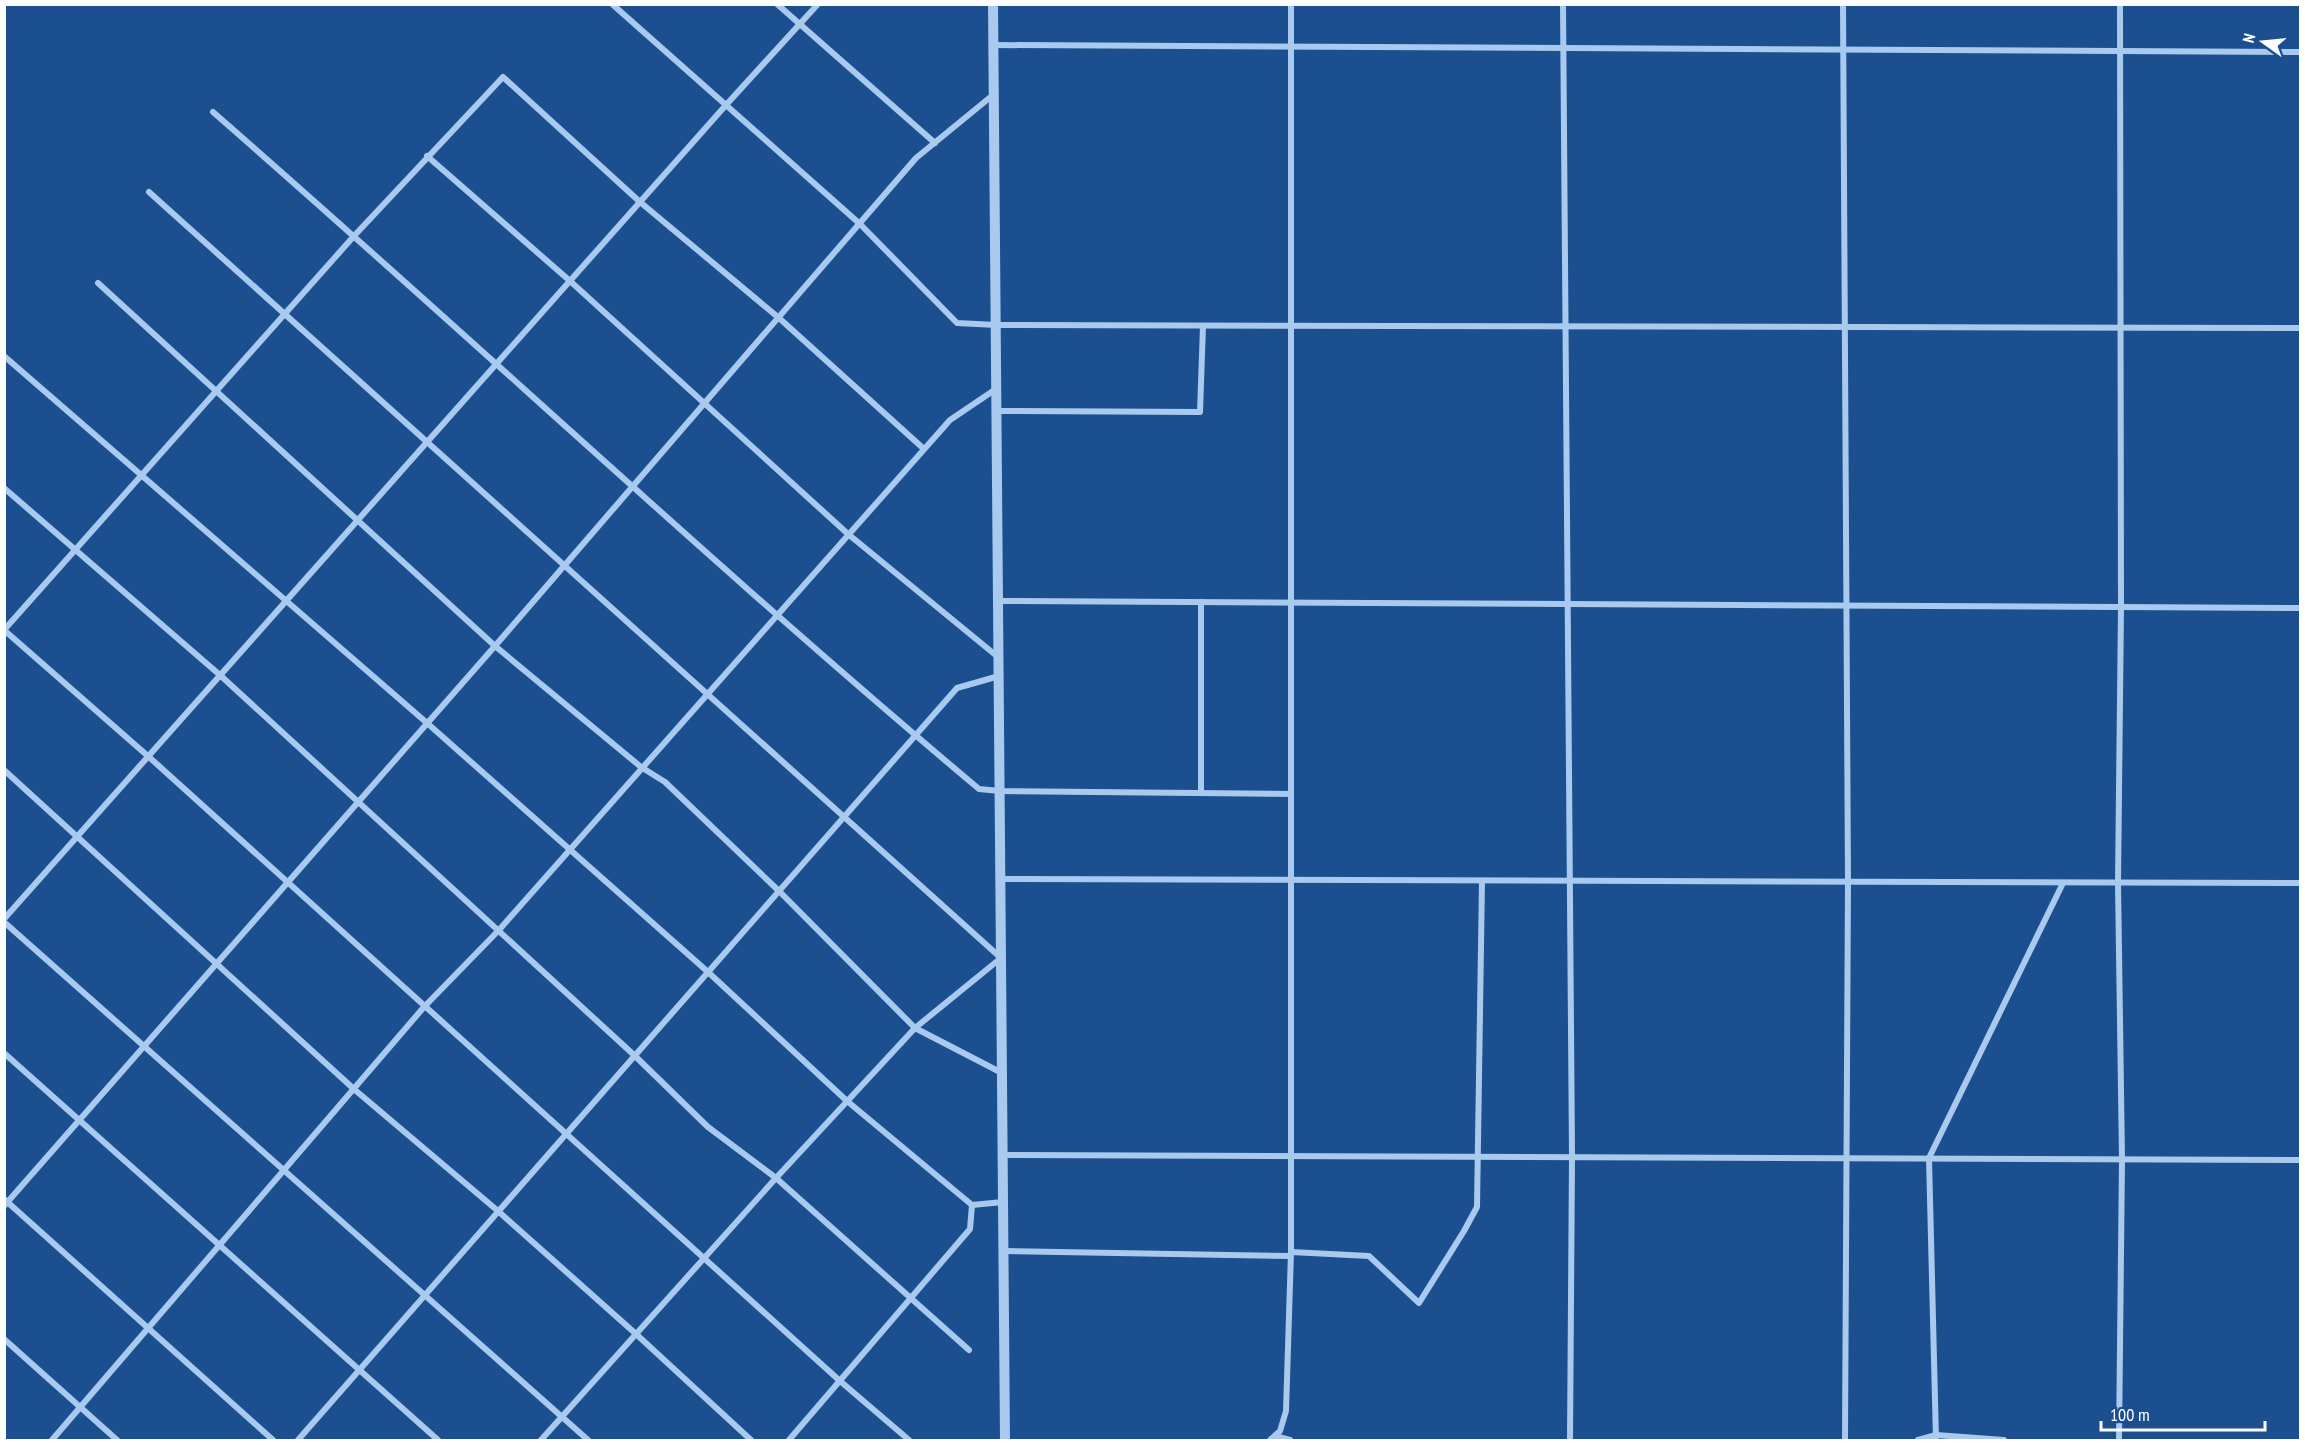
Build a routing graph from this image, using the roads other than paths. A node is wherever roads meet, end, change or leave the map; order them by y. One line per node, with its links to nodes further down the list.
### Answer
1 (612, 4): 17 (street)
2 (777, 4): 9 (street)
3 (818, 4): 9 (street)
4 (993, 4): 10 (street)
5 (1291, 4): 11 (street)
6 (1563, 4): 12 (street)
7 (1843, 4): 13 (street)
8 (2120, 4): 14 (street)
9 (801, 23): 17 (street); 19 (street)
10 (993, 45): 11 (street); 16 (street)
11 (1291, 47): 12 (street); 31 (street)
12 (1563, 48): 13 (street); 32 (street)
13 (1843, 50): 14 (street); 33 (street)
14 (2120, 51): 15 (street); 34 (street)
15 (2301, 52)
16 (994, 95): 19 (street); 29 (street)
17 (726, 105): 22 (street); 23 (street)
18 (213, 112): 24 (street)
19 (935, 142): 23 (street)
20 (427, 156): 22 (street); 24 (street); 25 (street)
21 (149, 192): 27 (street)
22 (640, 202): 25 (street); 28 (street)
23 (860, 224): 28 (street); 29 (street)
24 (354, 236): 27 (street); 37 (street)
25 (570, 281): 37 (street); 40 (street)
26 (98, 283): 39 (street)
27 (285, 314): 39 (street); 42 (street)
28 (778, 318): 40 (street); 43 (street)
29 (996, 326): 30 (street); 38 (street)
30 (1203, 326): 31 (street); 41 (street)
31 (1291, 326): 32 (street); 54 (street)
32 (1565, 327): 33 (street); 55 (street)
33 (1845, 327): 34 (street); 56 (street)
34 (2120, 328): 35 (street); 57 (street)
35 (2301, 328)
36 (4, 356): 44 (street)
37 (496, 364): 42 (street); 45 (street)
38 (996, 388): 41 (street); 43 (street)
39 (216, 392): 44 (street); 47 (street)
40 (704, 404): 45 (street); 48 (street)
41 (997, 411): 52 (street)
42 (427, 442): 47 (street); 50 (street)
43 (924, 449): 48 (street)
44 (143, 474): 49 (street); 51 (street)
45 (632, 487): 50 (street); 59 (street)
46 (4, 488): 49 (street)
47 (357, 522): 51 (street); 61 (street)
48 (848, 534): 59 (street); 62 (street)
49 (76, 550): 60 (street); 63 (street)
50 (565, 566): 61 (street); 65 (street)
51 (287, 601): 63 (street); 66 (street)
52 (998, 601): 53 (street); 62 (street)
53 (1201, 603): 54 (street); 72 (street)
54 (1292, 603): 55 (street); 73 (street)
55 (1567, 604): 56 (street); 81 (street)
56 (1846, 606): 57 (street); 82 (street)
57 (2121, 607): 58 (street); 83 (street)
58 (2301, 608)
59 (777, 615): 65 (street); 67 (street)
60 (5, 630): 68 (street)
61 (495, 646): 66 (street); 69 (street)
62 (999, 658): 64 (street)
63 (220, 676): 68 (street); 74 (street)
64 (999, 676): 67 (street); 71 (street)
65 (707, 693): 69 (street); 75 (street)
66 (427, 723): 74 (street); 77 (street)
67 (916, 735): 71 (street); 75 (street)
68 (149, 757): 76 (street); 86 (street)
69 (641, 767): 77 (street); 87 (street)
70 (4, 770): 76 (street)
71 (1000, 791): 72 (street); 78 (street)
72 (1201, 793): 73 (street)
73 (1292, 794): 79 (street)
74 (357, 803): 86 (street); 89 (street)
75 (844, 817): 87 (street); 90 (street)
76 (78, 836): 88 (street); 91 (street)
77 (569, 850): 89 (street); 92 (street)
78 (1001, 879): 79 (street); 90 (street)
79 (1292, 880): 80 (street); 104 (street)
80 (1482, 881): 81 (street); 105 (street)
81 (1569, 881): 82 (street); 106 (street)
82 (1848, 882): 84 (street); 108 (street)
83 (2118, 882): 84 (street); 85 (street); 109 (street)
84 (2063, 883): 107 (street)
85 (2301, 883)
86 (287, 884): 91 (street); 93 (street)
87 (780, 892): 92 (street); 94 (street)
88 (4, 920): 95 (street)
89 (499, 930): 93 (street); 97 (street)
90 (1002, 958): 94 (street); 98 (street)
91 (217, 965): 95 (street); 99 (street)
92 (708, 972): 97 (street); 100 (street)
93 (424, 1007): 99 (street); 102 (street)
94 (915, 1028): 98 (street); 100 (street)
95 (145, 1047): 101 (street); 111 (street)
96 (4, 1053): 101 (street)
97 (634, 1055): 102 (street); 112 (street)
98 (1002, 1073): 103 (street)
99 (355, 1089): 111 (street); 116 (street)
100 (847, 1101): 112 (street); 115 (street)
101 (80, 1121): 113 (street); 117 (street)
102 (566, 1133): 116 (street); 120 (street)
103 (1003, 1155): 104 (street); 114 (street)
104 (1292, 1156): 105 (street); 119 (street)
105 (1478, 1157): 106 (street); 119 (street)
106 (1572, 1157): 108 (street); 145 (street)
107 (1929, 1158): 108 (street); 109 (street); 132 (street)
108 (1847, 1159): 146 (street)
109 (2122, 1159): 110 (street); 149 (street)
110 (2301, 1160)
111 (285, 1171): 117 (street); 121 (street)
112 (776, 1178): 120 (street); 122 (street)
113 (6, 1202): 123 (street)
114 (1004, 1202): 115 (street); 118 (street)
115 (972, 1205): 122 (street)
116 (498, 1211): 121 (street); 124 (street)
117 (220, 1246): 123 (street); 127 (street)
118 (1004, 1251): 119 (street); 143 (street)
119 (1291, 1254): 131 (street)
120 (704, 1258): 124 (street); 128 (street)
121 (425, 1295): 127 (street); 130 (street)
122 (910, 1299): 126 (street); 128 (street)
123 (149, 1328): 129 (street); 135 (street)
124 (636, 1334): 130 (street); 140 (street)
125 (4, 1339): 129 (street)
126 (969, 1350)
127 (359, 1370): 136 (street); 137 (street)
128 (840, 1381): 141 (street); 142 (street)
129 (80, 1407): 133 (street); 134 (street)
130 (562, 1417): 138 (street); 139 (street)
131 (1272, 1438): 144 (street)
132 (1936, 1438): 147 (street); 148 (street)
133 (52, 1440)
134 (117, 1440)
135 (273, 1440)
136 (298, 1440)
137 (438, 1440)
138 (541, 1440)
139 (588, 1440)
140 (751, 1440)
141 (789, 1440)
142 (909, 1440)
143 (1005, 1440)
144 (1290, 1440)
145 (1570, 1440)
146 (1845, 1440)
147 (1918, 1440)
148 (2004, 1440)
149 (2119, 1440)

